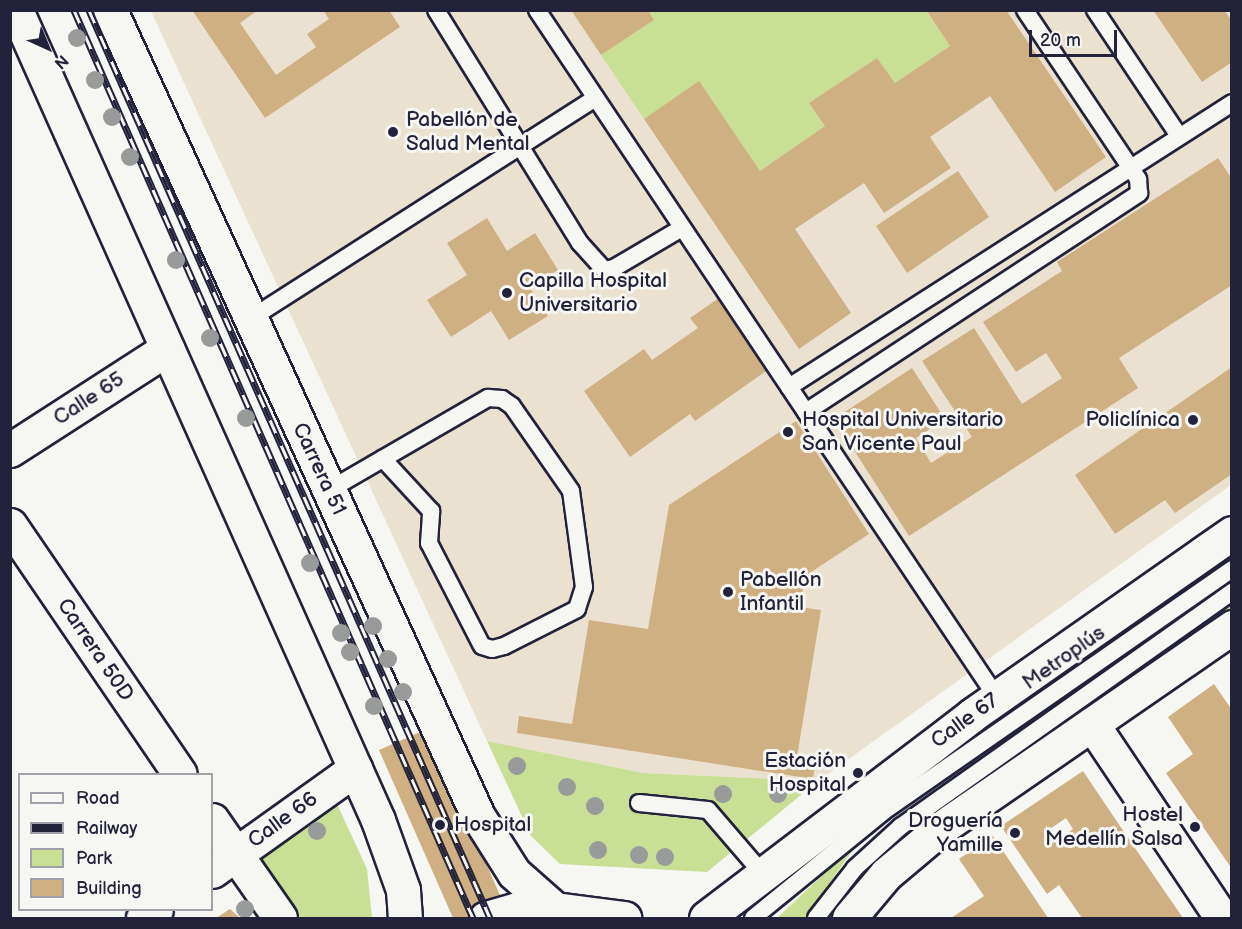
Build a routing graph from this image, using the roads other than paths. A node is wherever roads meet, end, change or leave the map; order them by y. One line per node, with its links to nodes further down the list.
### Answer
1 (16, 10): 14 (main road)
2 (436, 10): 10 (lane)
3 (537, 10): 7 (lane)
4 (1025, 10): 11 (lane)
5 (1095, 10): 9 (lane)
6 (110, 11): 13 (main road, Carrera 51)
7 (595, 98): 10 (lane); 12 (lane)
8 (1232, 103): 9 (lane)
9 (1179, 136): 11 (lane)
10 (521, 146): 12 (lane); 13 (lane)
11 (1130, 168): 15 (lane); 16 (lane)
12 (682, 228): 15 (lane)
13 (250, 319): 19 (main road, Carrera 51)
14 (167, 348): 17 (main road, Calle 65); 27 (main road)
15 (789, 387): 16 (lane)
16 (806, 412): 25 (lane)
17 (10, 450)
18 (383, 459): 18 (lane); 19 (lane)
19 (329, 490): 33 (main road, Carrera 51)
20 (10, 525): 28 (main road, Carrera 50D)
21 (1232, 533): 25 (main road, Calle 67)
22 (1232, 569): 39 (lane, Metroplús)
23 (1232, 592): 40 (lane, Metroplús)
24 (1232, 627): 26 (main road)
25 (997, 698): 32 (main road, Calle 67)
26 (1092, 724): 41 (main road); 42 (main road)
27 (355, 769): 31 (main road, Calle 66); 35 (main road)
28 (179, 773)
29 (639, 803): 32 (lane)
30 (213, 824): 31 (main road)
31 (223, 863): 34 (main road)
32 (763, 874): 38 (main road, Calle 67)
33 (555, 909): 36 (main road); 37 (main road)
34 (280, 918)
35 (405, 918)
36 (486, 918)
37 (624, 918)
38 (706, 918)
39 (753, 918)
40 (816, 918)
41 (849, 918)
42 (1222, 918)

